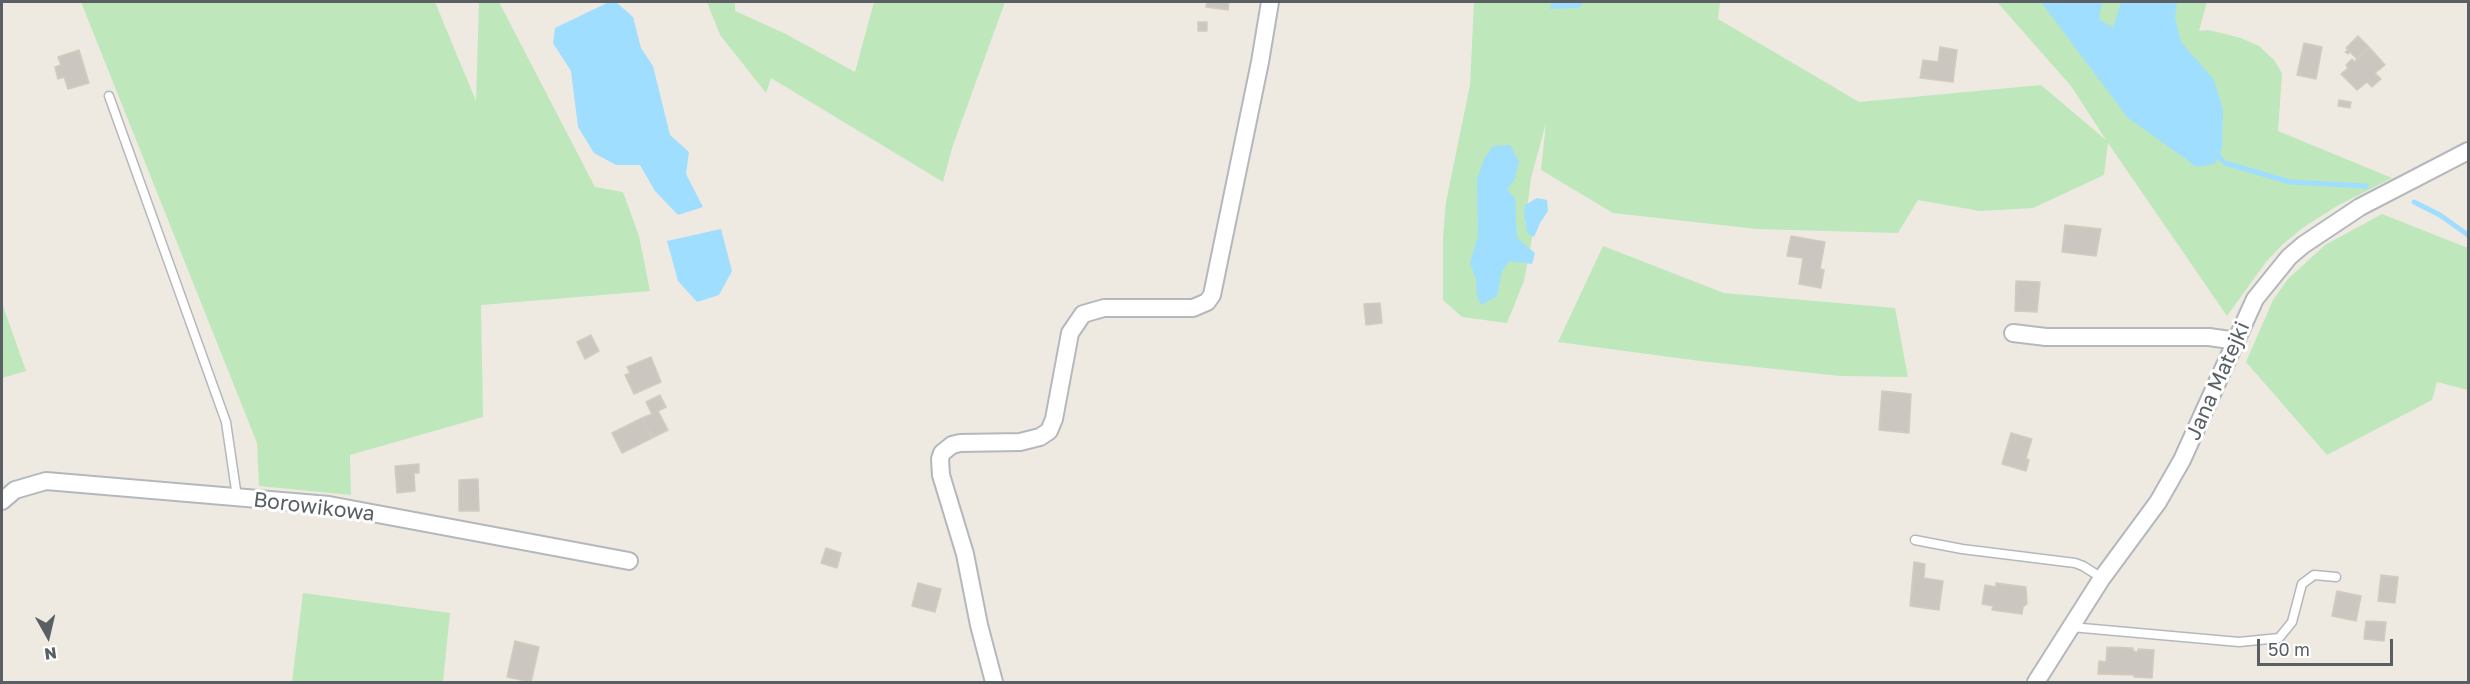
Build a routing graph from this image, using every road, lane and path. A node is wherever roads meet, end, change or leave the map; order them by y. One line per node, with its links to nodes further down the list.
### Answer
1 (1269, 2): 13 (street)
2 (109, 96): 6 (lane)
3 (2469, 151): 5 (street, Jana Matejki)
4 (2013, 333): 5 (street)
5 (2237, 341): 11 (street, Jana Matejki)
6 (237, 497): 7 (street, Borowikowa); 9 (street, Borowikowa)
7 (2, 501)
8 (1916, 540): 11 (lane)
9 (629, 561)
10 (2337, 577): 12 (lane)
11 (2102, 578): 12 (street, Jana Matejki)
12 (2071, 627): 14 (street, Jana Matejki)
13 (994, 682)
14 (2036, 682)

